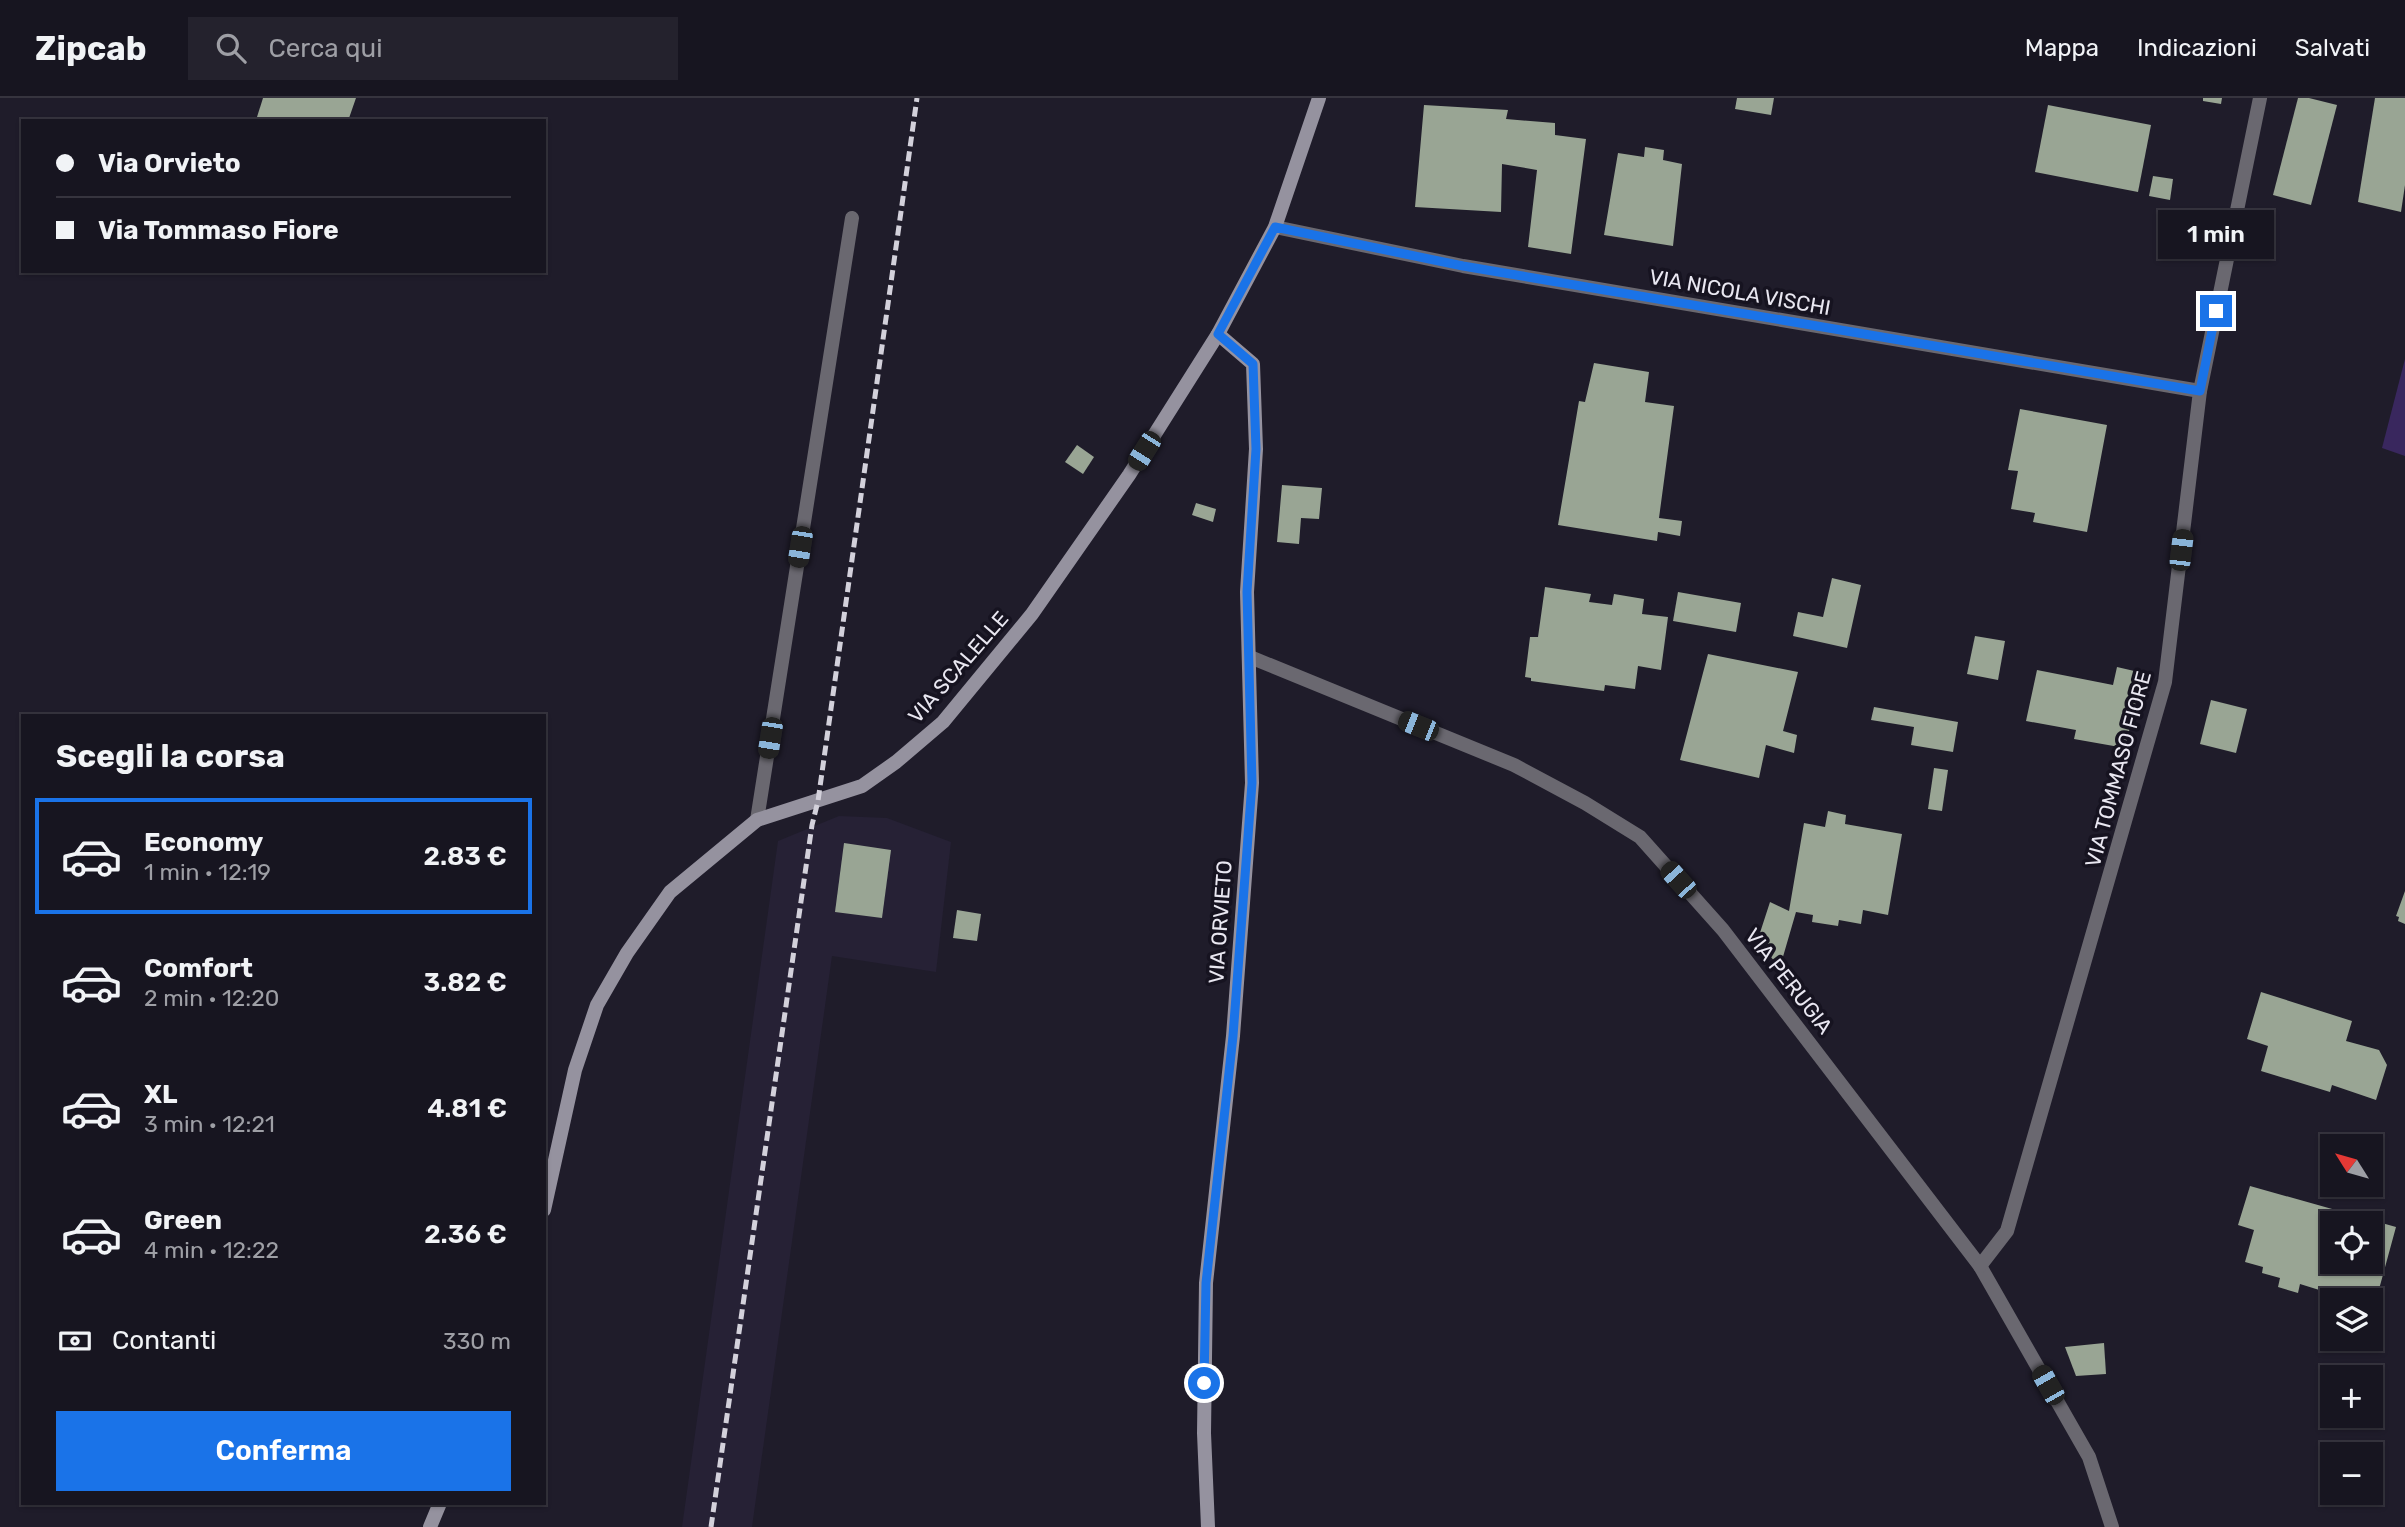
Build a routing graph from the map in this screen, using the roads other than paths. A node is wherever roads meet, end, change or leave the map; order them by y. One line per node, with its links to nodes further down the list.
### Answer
1 (1319, 98): 4 (main road, VIA SCALELLE)
2 (2260, 98): 6 (street, VIA TOMMASO FIORE)
3 (852, 218): 8 (street)
4 (1275, 227): 5 (main road, VIA SCALELLE); 6 (street, VIA NICOLA VISCHI)
5 (1218, 334): 7 (main road, VIA ORVIETO); 8 (main road, VIA SCALELLE)
6 (2200, 391): 10 (street, VIA TOMMASO FIORE)
7 (1250, 657): 10 (street, VIA PERUGIA); 13 (main road, VIA ORVIETO)
8 (757, 820): 9 (main road, VIA SCALELLE)
9 (546, 1201)
10 (1980, 1266): 14 (street, VIA PERUGIA)
11 (439, 1505): 12 (main road)
12 (430, 1527)
13 (1208, 1527)
14 (2112, 1527)

